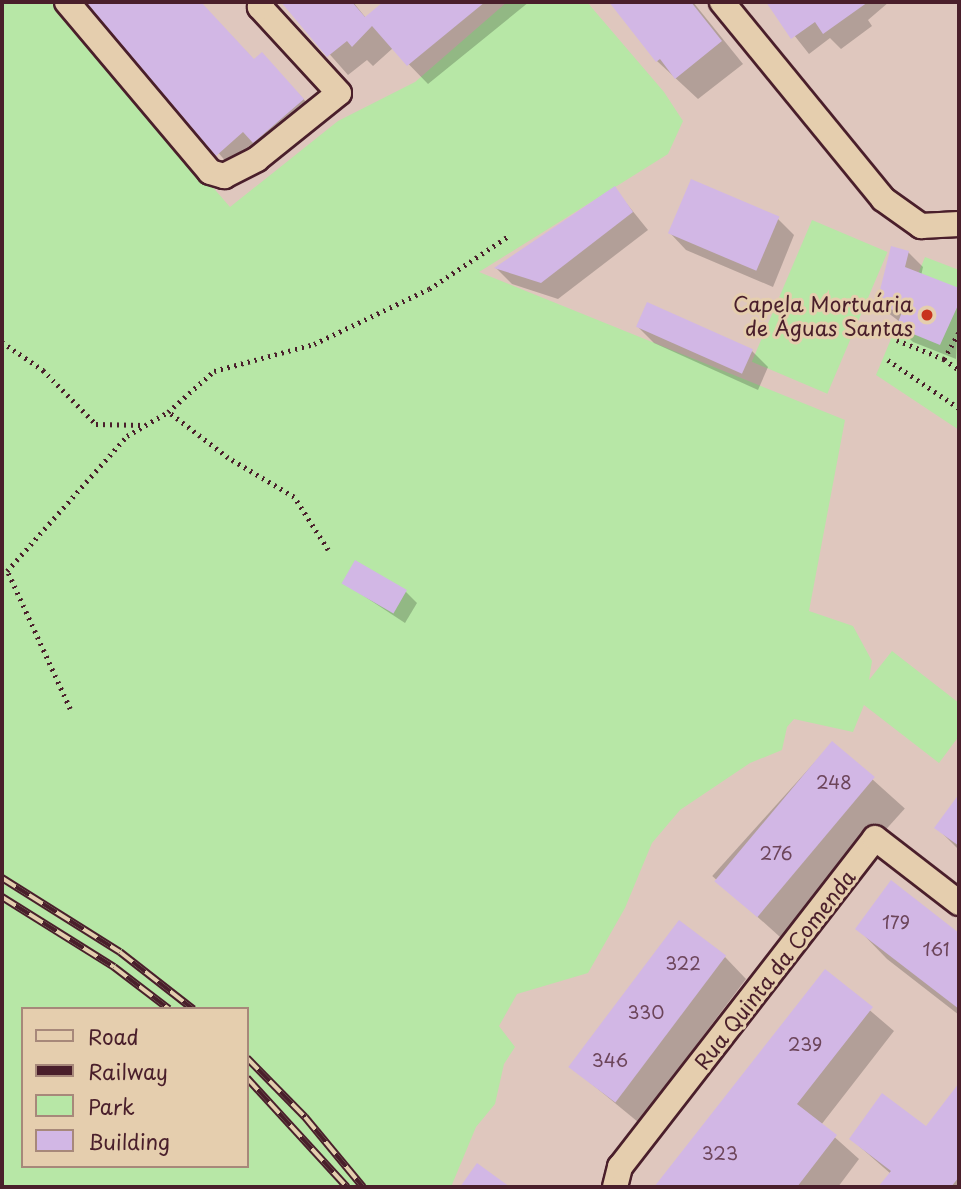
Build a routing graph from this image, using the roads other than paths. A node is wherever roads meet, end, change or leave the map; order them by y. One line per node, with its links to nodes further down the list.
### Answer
1 (67, 2): 2 (street)
2 (262, 2)
3 (722, 2): 4 (street)
4 (959, 224)
5 (959, 903): 6 (street, Rua Quinta da Comenda)
6 (615, 1187)

